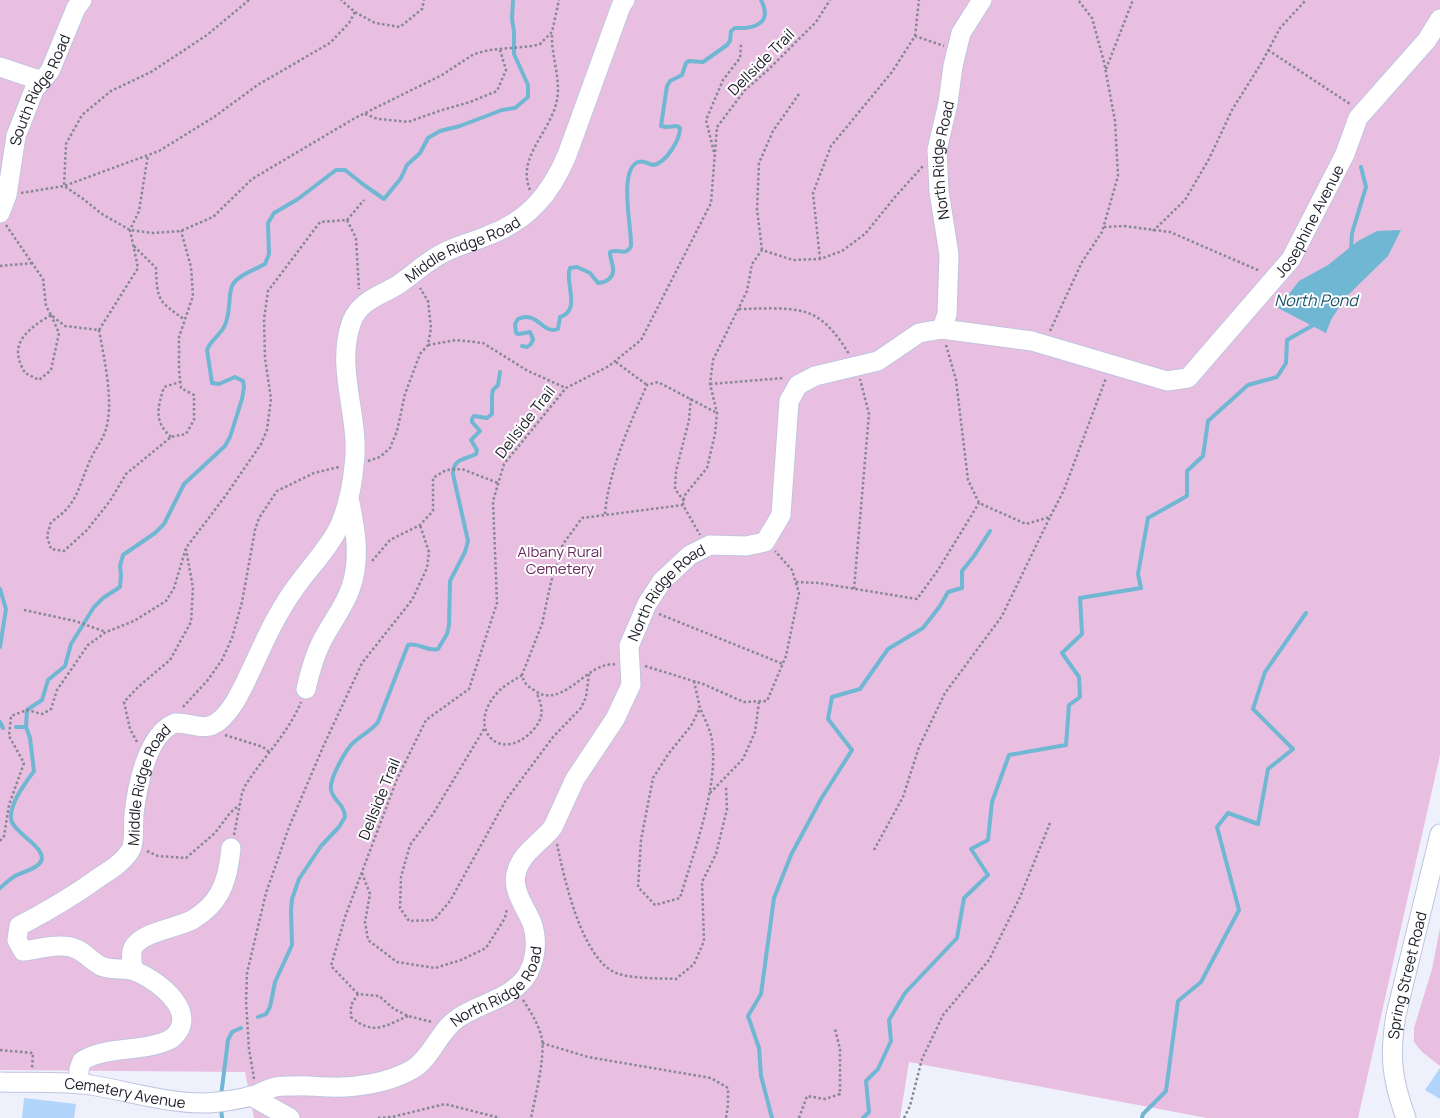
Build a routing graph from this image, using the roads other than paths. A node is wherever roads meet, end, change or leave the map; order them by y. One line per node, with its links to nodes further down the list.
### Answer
1 (82, 0): 7 (street, South Ridge Road)
2 (624, 0): 10 (street, Middle Ridge Road)
3 (982, 0): 9 (street, North Ridge Road)
4 (1440, 19): 5 (street, Josephine Avenue)
5 (1432, 39): 9 (street, Josephine Avenue)
6 (0, 67): 7 (street)
7 (42, 81): 8 (street, South Ridge Road)
8 (2, 218)
9 (942, 329): 17 (street, North Ridge Road)
10 (349, 497): 11 (street, Middle Ridge Road); 14 (street, Middle Ridge Road)
11 (306, 689)
12 (1440, 834): 19 (street, Spring Street Road)
13 (232, 848): 14 (street)
14 (134, 971): 16 (street, Middle Ridge Road)
15 (0, 1082): 16 (street, Cemetery Avenue)
16 (79, 1084): 17 (street, Cemetery Avenue)
17 (254, 1096): 18 (street)
18 (290, 1118)
19 (1406, 1118)

